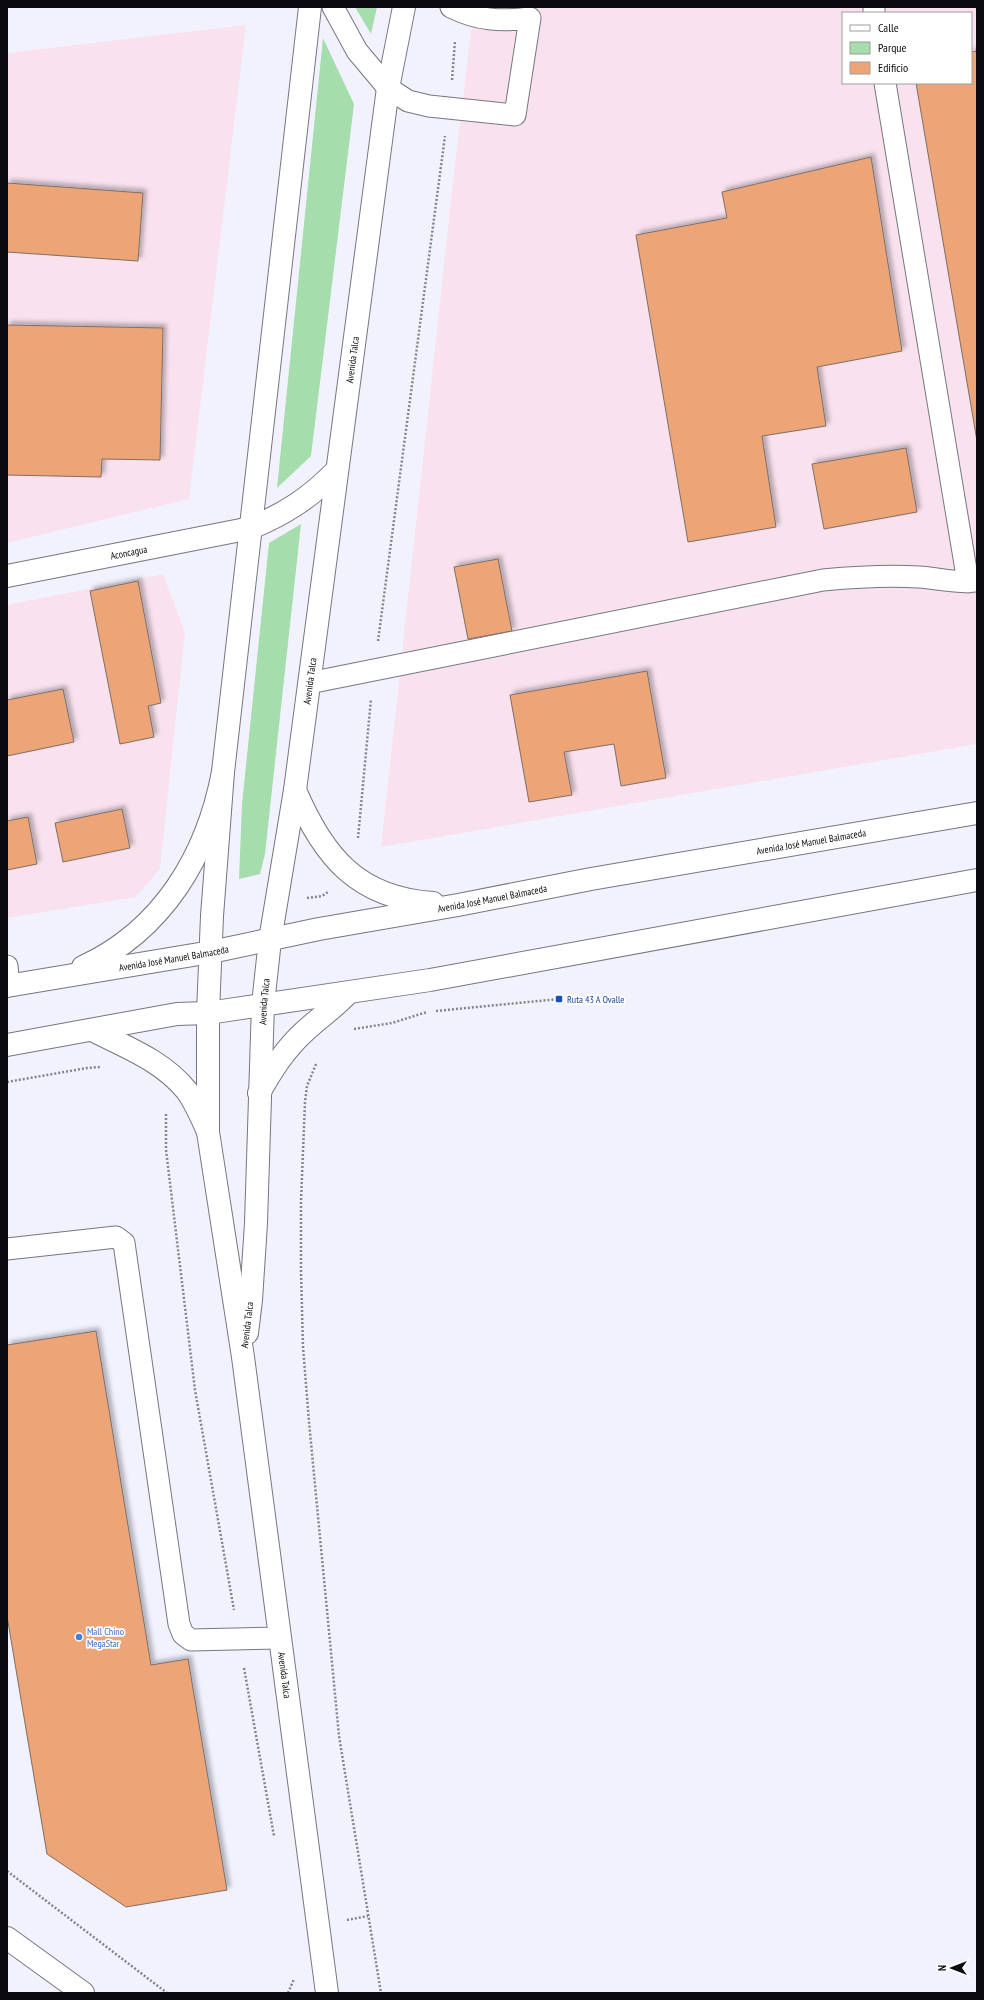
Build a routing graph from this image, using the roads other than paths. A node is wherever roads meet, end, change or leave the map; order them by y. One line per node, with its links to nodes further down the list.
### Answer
1 (310, 7): 8 (main road, Avenida Talca)
2 (333, 7): 6 (lane)
3 (404, 7): 6 (main road, Avenida Talca)
4 (455, 9): 6 (lane)
5 (885, 84): 10 (lane)
6 (388, 88): 7 (main road, Avenida Talca)
7 (337, 470): 8 (main road, Aconcagua); 11 (main road, Avenida Talca)
8 (251, 528): 9 (main road, Aconcagua); 12 (main road, Avenida Talca)
9 (7, 576)
10 (972, 582): 11 (lane)
11 (309, 683): 13 (main road, Avenida Talca)
12 (223, 772): 18 (main road, Avenida Talca); 19 (main road)
13 (295, 790): 16 (main road); 17 (main road, Avenida Talca)
14 (977, 813): 16 (main road, Avenida José Manuel Balmaceda)
15 (977, 880): 21 (main road)
16 (458, 905): 17 (main road, Avenida José Manuel Balmaceda)
17 (270, 940): 18 (main road, Avenida José Manuel Balmaceda); 22 (main road, Avenida Talca)
18 (211, 952): 19 (main road, Avenida José Manuel Balmaceda); 23 (main road, Avenida Talca)
19 (64, 976): 20 (main road, Avenida José Manuel Balmaceda)
20 (8, 979)
21 (347, 994): 22 (main road); 26 (main road)
22 (263, 1004): 23 (main road); 26 (main road, Avenida Talca)
23 (208, 1013): 24 (main road); 27 (main road, Avenida Talca)
24 (92, 1030): 25 (main road); 27 (main road)
25 (7, 1045)
26 (259, 1094): 29 (main road, Avenida Talca)
27 (208, 1132): 29 (main road, Avenida Talca)
28 (7, 1249): 30 (lane)
29 (243, 1357): 30 (main road, Avenida Talca)
30 (280, 1638): 33 (main road, Avenida Talca)
31 (7, 1938): 32 (main road)
32 (83, 1993)
33 (328, 1993)

